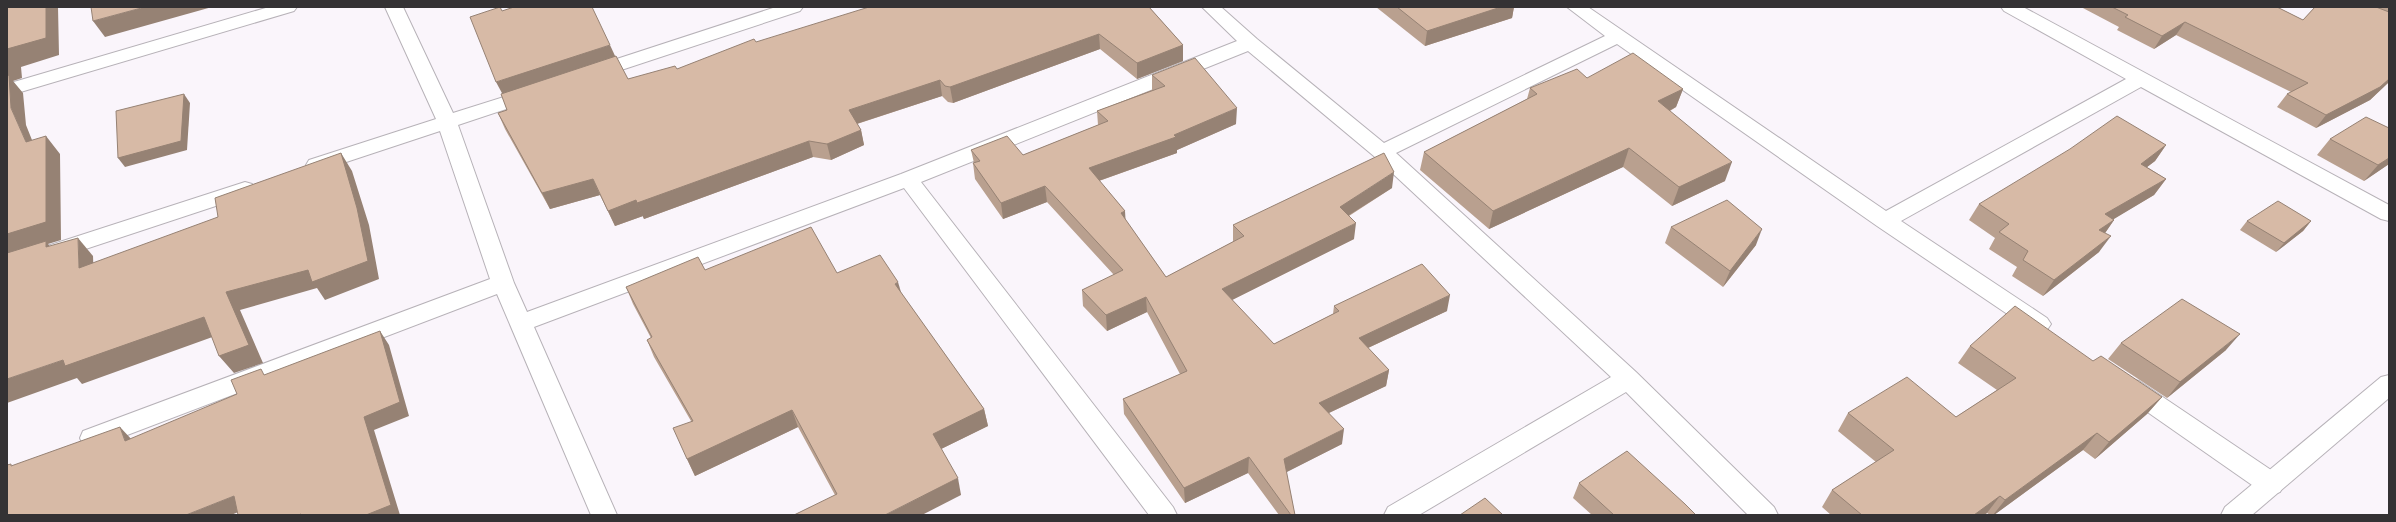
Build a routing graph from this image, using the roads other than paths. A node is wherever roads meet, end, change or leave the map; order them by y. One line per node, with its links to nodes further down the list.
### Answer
1 (288, 7): 12 (street)
2 (394, 7): 13 (street)
3 (794, 7): 9 (street)
4 (1211, 7): 8 (street)
5 (1576, 7): 7 (street)
6 (2010, 7): 10 (street)
7 (1617, 37): 14 (street); 19 (street)
8 (1250, 43): 14 (street); 16 (street)
9 (575, 79)
10 (2140, 79): 18 (street); 19 (street)
11 (552, 87): 13 (street)
12 (7, 90)
13 (447, 122): 15 (street); 21 (street)
14 (1382, 152): 25 (street)
15 (295, 172)
16 (908, 179): 22 (street); 30 (street)
17 (265, 182): 20 (street)
18 (2389, 214)
19 (1885, 221): 23 (street)
20 (7, 267)
21 (503, 283): 22 (street); 27 (street)
22 (521, 323): 29 (street)
23 (2055, 336)
24 (2113, 375): 28 (street)
25 (1628, 379): 31 (street); 32 (street)
26 (2389, 384): 28 (street)
27 (74, 446)
28 (2271, 484): 33 (street)
29 (604, 515)
30 (1164, 515)
31 (1397, 515)
32 (1765, 515)
33 (2234, 515)

